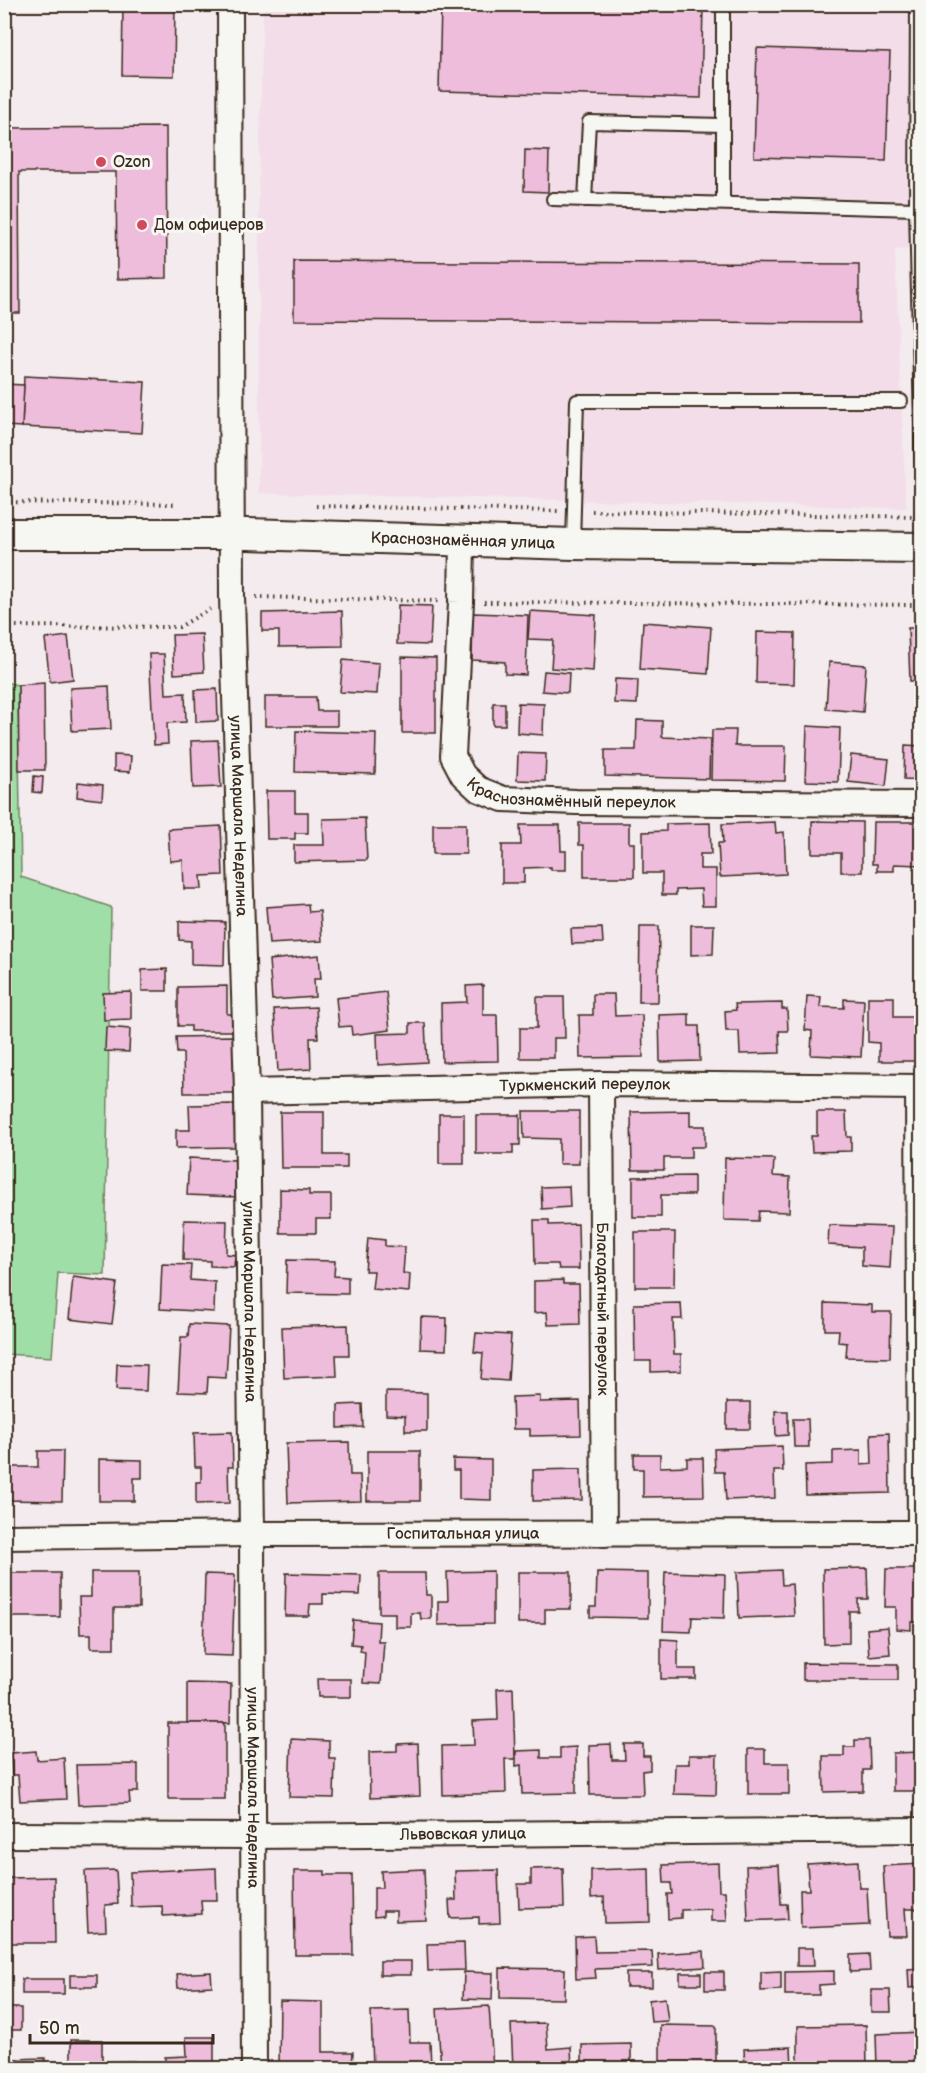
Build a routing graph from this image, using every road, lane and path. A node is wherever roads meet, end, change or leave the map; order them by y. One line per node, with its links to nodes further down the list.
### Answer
1 (230, 4): 17 (street, улица Маршала Неделина)
2 (723, 4): 4 (lane)
3 (917, 4): 8 (lane)
4 (723, 125): 6 (lane); 7 (lane)
5 (554, 199): 6 (lane)
6 (585, 200): 7 (lane)
7 (723, 203): 8 (lane)
8 (916, 209): 10 (lane)
9 (901, 401): 14 (lane)
10 (921, 464)
11 (4, 502): 12 (path)
12 (184, 504)
13 (315, 506): 14 (path)
14 (574, 511): 15 (path); 19 (lane)
15 (921, 517)
16 (4, 534): 17 (street, Краснознамённая улица)
17 (232, 534): 18 (street, Краснознамённая улица); 26 (street, улица Маршала Неделина)
18 (462, 541): 19 (street, Краснознамённая улица); 21 (street, Краснознамённый переулок)
19 (573, 544): 20 (street, Краснознамённая улица)
20 (921, 548)
21 (461, 602): 22 (path); 23 (street, Краснознамённый переулок)
22 (921, 605)
23 (921, 804)
24 (601, 1084): 25 (street, Туркменский переулок); 26 (street, Туркменский переулок); 29 (street, Благодатный переулок)
25 (920, 1087): 27 (street)
26 (248, 1092): 28 (street, улица Маршала Неделина)
27 (921, 1533): 29 (street, Госпитальная улица)
28 (252, 1534): 29 (street, Госпитальная улица); 30 (street, Госпитальная улица); 33 (street, улица Маршала Неделина)
29 (604, 1534)
30 (4, 1537)
31 (921, 1830): 33 (street, Львовская улица)
32 (4, 1835): 33 (street, Львовская улица)
33 (252, 1836): 34 (street, улица Маршала Неделина)
34 (254, 2068)

